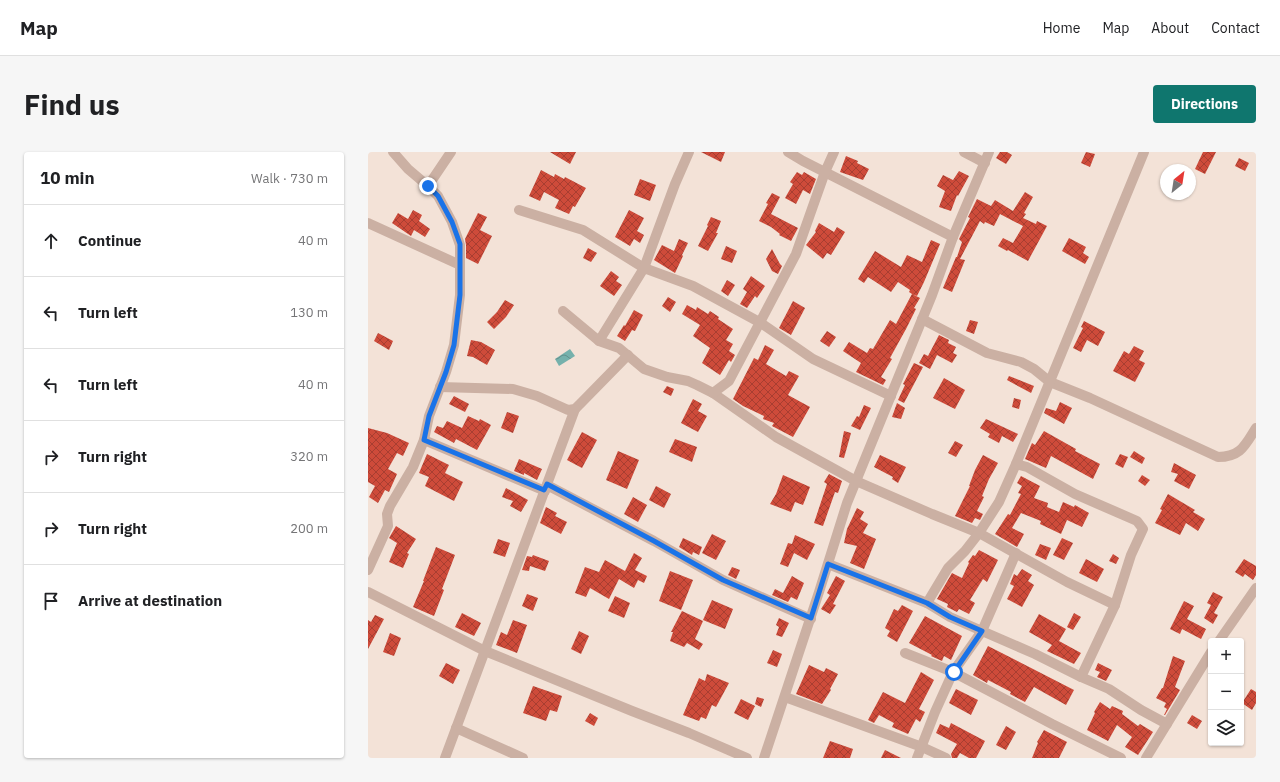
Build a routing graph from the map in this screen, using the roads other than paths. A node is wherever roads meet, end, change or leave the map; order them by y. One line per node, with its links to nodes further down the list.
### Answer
1 (393, 152): 11 (street)
2 (451, 152): 11 (street)
3 (688, 152): 16 (street)
4 (788, 152): 10 (street)
5 (834, 152): 10 (street)
6 (964, 152): 9 (street)
7 (990, 152): 9 (street)
8 (1144, 152): 22 (street)
9 (985, 163): 14 (street)
10 (825, 172): 14 (street); 19 (street)
11 (428, 186): 15 (street)
12 (519, 210): 16 (street)
13 (368, 223): 15 (street)
14 (953, 237): 18 (street)
15 (460, 265): 23 (street)
16 (644, 268): 19 (street); 20 (street)
17 (563, 311): 20 (street)
18 (922, 319): 22 (street); 25 (street)
19 (760, 323): 24 (street); 25 (street)
20 (599, 341): 21 (street)
21 (628, 355): 24 (street); 26 (street)
22 (1050, 382): 27 (street); 29 (street)
23 (440, 388): 26 (street); 28 (street)
24 (713, 393): 30 (street)
25 (891, 396): 30 (street)
26 (575, 409): 31 (street)
27 (1256, 428)
28 (424, 440): 31 (street); 35 (street)
29 (1016, 464): 32 (street); 39 (street)
30 (856, 481): 32 (street); 34 (street)
31 (546, 488): 40 (street); 43 (street)
32 (979, 533): 33 (street); 38 (street)
33 (1016, 554): 39 (street); 41 (street)
34 (828, 564): 38 (street); 40 (street)
35 (368, 570)
36 (1256, 588): 42 (street)
37 (368, 592): 43 (street)
38 (927, 603): 41 (street)
39 (1115, 605): 47 (street)
40 (811, 618): 48 (street)
41 (982, 631): 46 (street); 47 (street)
42 (1221, 638)
43 (485, 651): 50 (street); 54 (street)
44 (905, 653): 46 (street)
45 (1208, 657): 49 (street)
46 (954, 672): 51 (street); 58 (street)
47 (1081, 677): 49 (street)
48 (785, 697): 51 (street); 55 (street)
49 (1167, 724): 59 (street)
50 (456, 728): 52 (street); 53 (street)
51 (922, 747): 56 (street); 57 (street)
52 (445, 758)
53 (523, 758)
54 (747, 758)
55 (764, 758)
56 (918, 758)
57 (946, 758)
58 (1121, 758)
59 (1146, 758)

